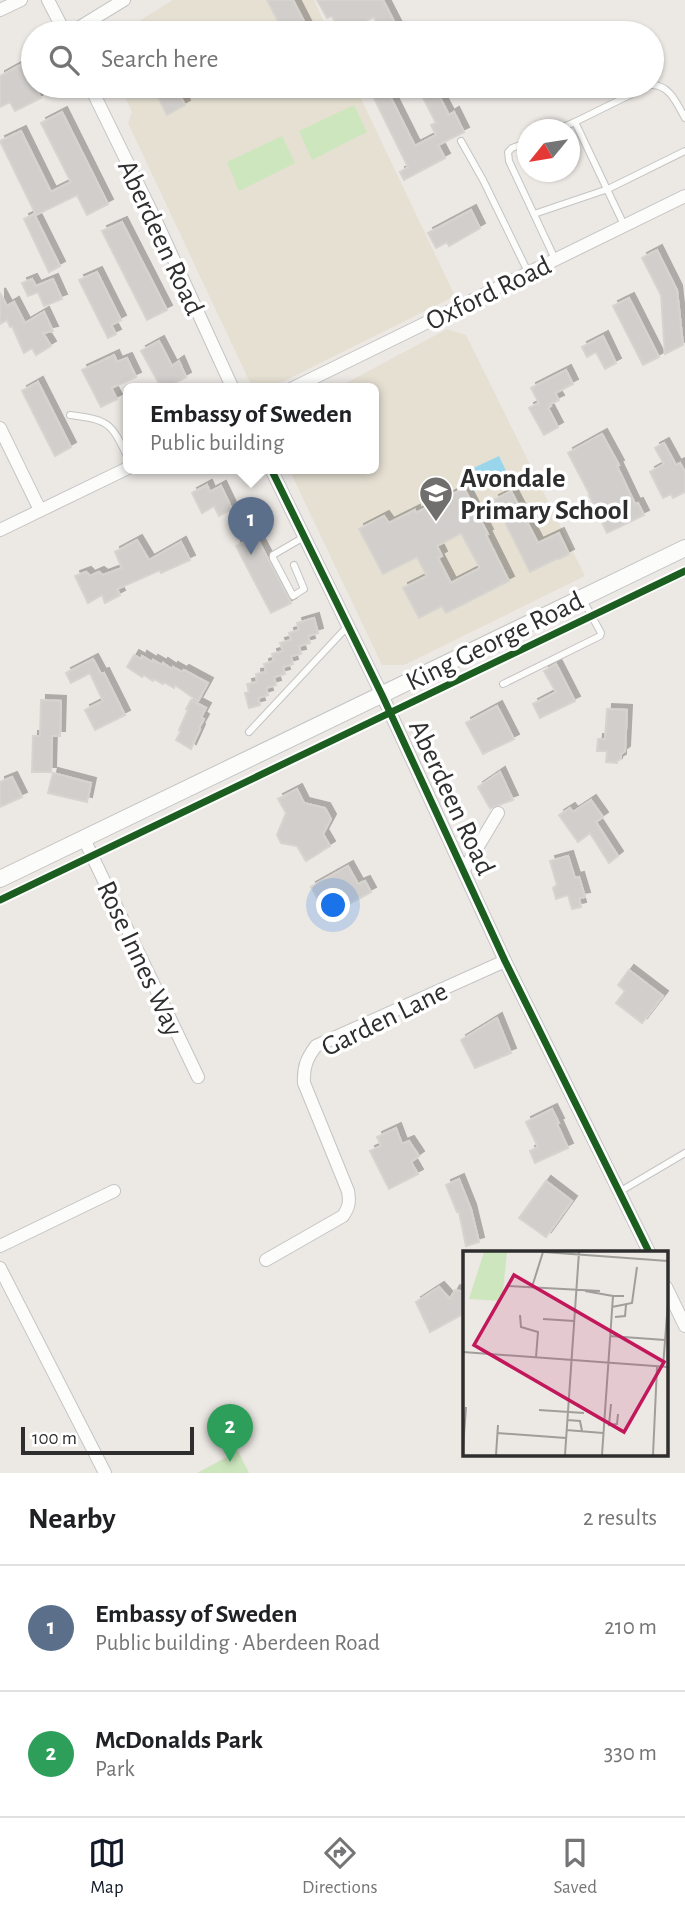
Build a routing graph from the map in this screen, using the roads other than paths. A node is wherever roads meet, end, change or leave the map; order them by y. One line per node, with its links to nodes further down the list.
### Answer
1 (21, 0): 4 (street)
2 (48, 0): 5 (street)
3 (124, 0): 6 (street)
4 (0, 10)
5 (59, 21)
6 (90, 21)
7 (664, 88): 10 (lane)
8 (96, 98): 24 (street, Aberdeen Road)
9 (625, 98): 11 (lane)
10 (685, 118)
11 (580, 120)
12 (580, 132): 18 (lane)
13 (461, 141): 23 (lane)
14 (517, 146): 16 (lane)
15 (685, 151): 18 (lane)
16 (517, 176)
17 (520, 182): 20 (lane)
18 (608, 189): 20 (lane); 21 (lane)
19 (685, 196): 21 (street, Oxford Road)
20 (534, 214): 22 (lane)
21 (624, 225): 22 (street, Oxford Road)
22 (555, 259): 23 (street, Oxford Road)
23 (528, 272): 25 (street, Oxford Road)
24 (230, 383)
25 (303, 383)
26 (70, 415): 28 (lane)
27 (0, 428): 31 (street)
28 (123, 448)
29 (123, 470): 31 (street)
30 (273, 474): 33 (street, Aberdeen Road)
31 (40, 510): 32 (street)
32 (0, 530)
33 (304, 537): 35 (lane); 37 (street, Aberdeen Road)
34 (685, 548): 36 (main road, King George Road)
35 (294, 565)
36 (582, 598): 38 (lane); 39 (main road, King George Road)
37 (348, 626): 39 (street, Aberdeen Road); 40 (lane)
38 (503, 684)
39 (382, 695): 42 (main road, King George Road); 43 (street, Aberdeen Road)
40 (249, 732)
41 (498, 813): 43 (street)
42 (84, 839): 44 (main road, King George Road); 46 (street, Rose Innes Way)
43 (464, 870): 45 (street, Aberdeen Road)
44 (0, 879)
45 (505, 961): 49 (street, Aberdeen Road); 52 (street, Garden Lane)
46 (198, 1077)
47 (685, 1153): 49 (lane)
48 (114, 1191): 50 (street)
49 (619, 1192): 51 (street, Aberdeen Road)
50 (0, 1246)
51 (648, 1251)
52 (267, 1261)
53 (0, 1268): 55 (street)
54 (668, 1291): 56 (street)
55 (6, 1293): 57 (street)
56 (685, 1326)
57 (105, 1473)

